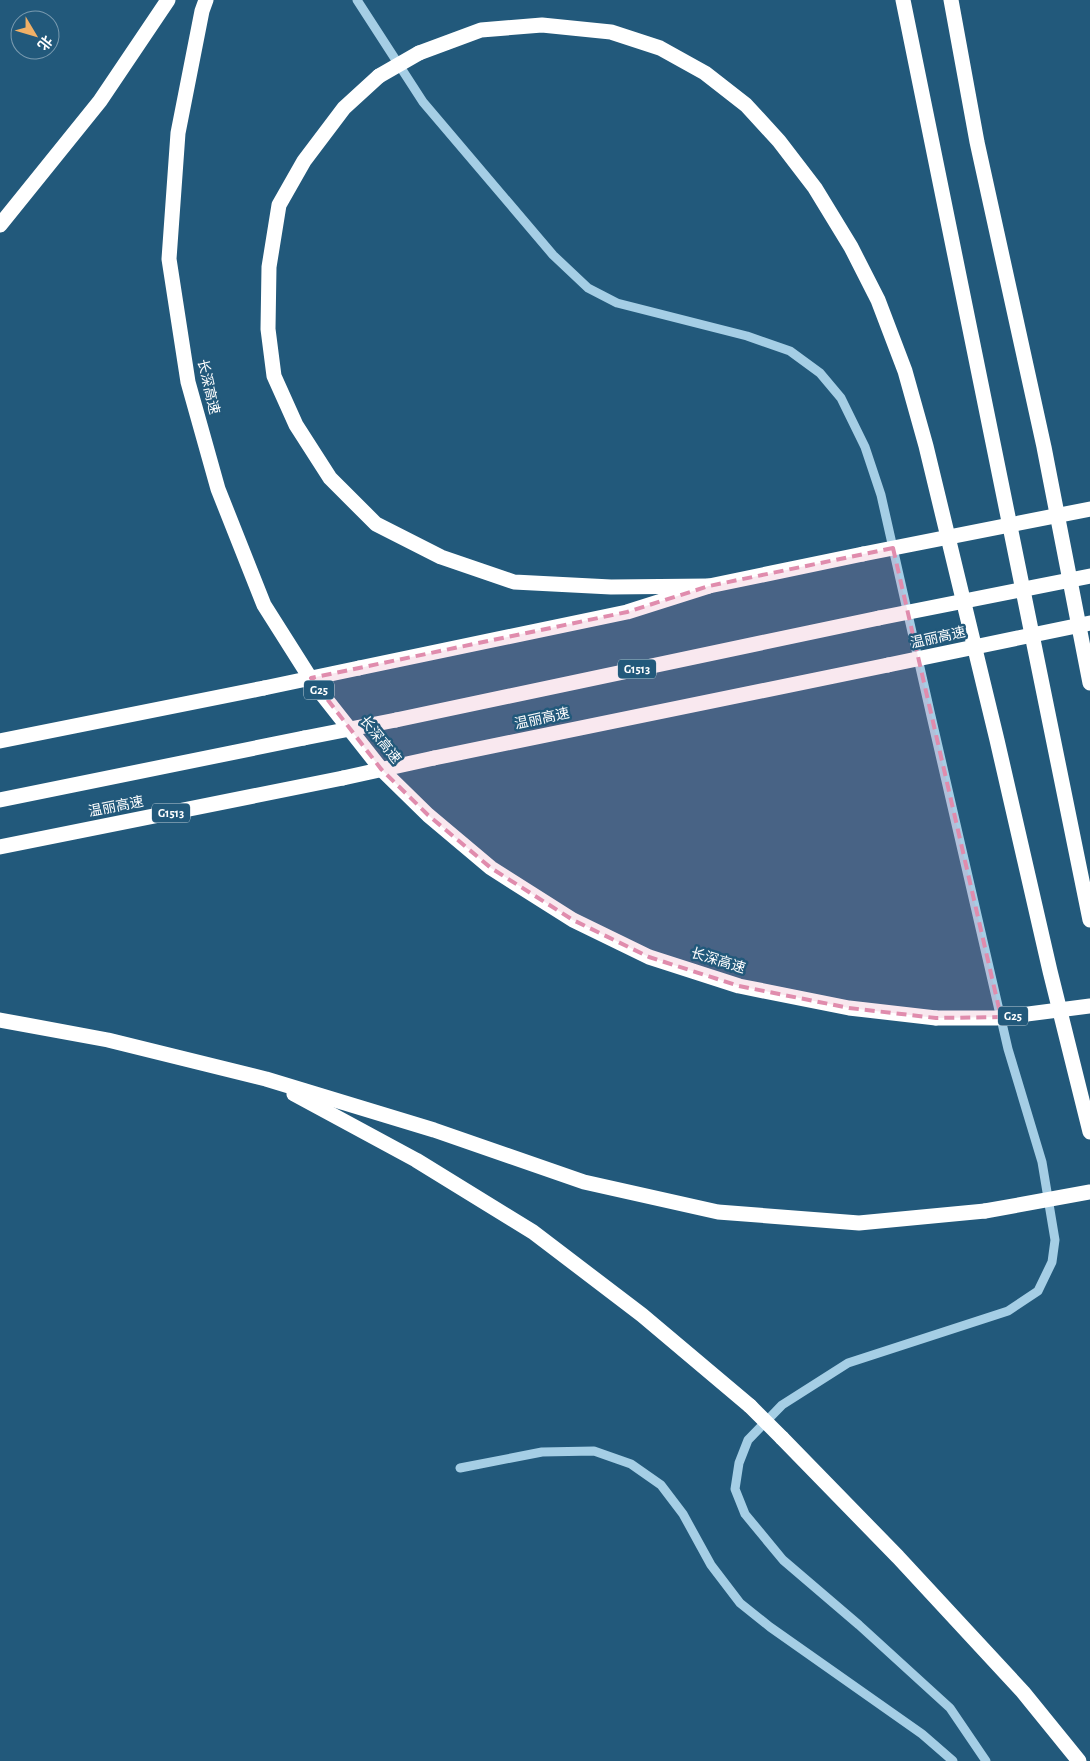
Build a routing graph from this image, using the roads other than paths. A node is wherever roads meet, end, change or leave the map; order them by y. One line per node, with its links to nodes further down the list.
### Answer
1 (168, 0): 6 (highway)
2 (206, 0): 16 (highway, 长深高速 / G25, bridge)
3 (357, 0): 23 (street)
4 (903, 0): 15 (highway)
5 (951, 0): 11 (highway)
6 (0, 225)
7 (1090, 509): 9 (highway, bridge)
8 (1090, 576): 13 (highway, 温丽高速 / G1513, bridge)
9 (710, 586): 12 (highway, bridge); 19 (highway, bridge)
10 (1090, 623): 14 (highway, 温丽高速 / G1513, bridge)
11 (1090, 684)
12 (0, 741)
13 (0, 800)
14 (0, 847)
15 (1090, 920)
16 (1090, 1006)
17 (0, 1020): 18 (highway)
18 (266, 1079): 20 (highway, bridge); 24 (highway, bridge)
19 (1090, 1132)
20 (1090, 1192)
21 (460, 1468): 22 (street)
22 (953, 1761)
23 (986, 1761)
24 (1079, 1761)

